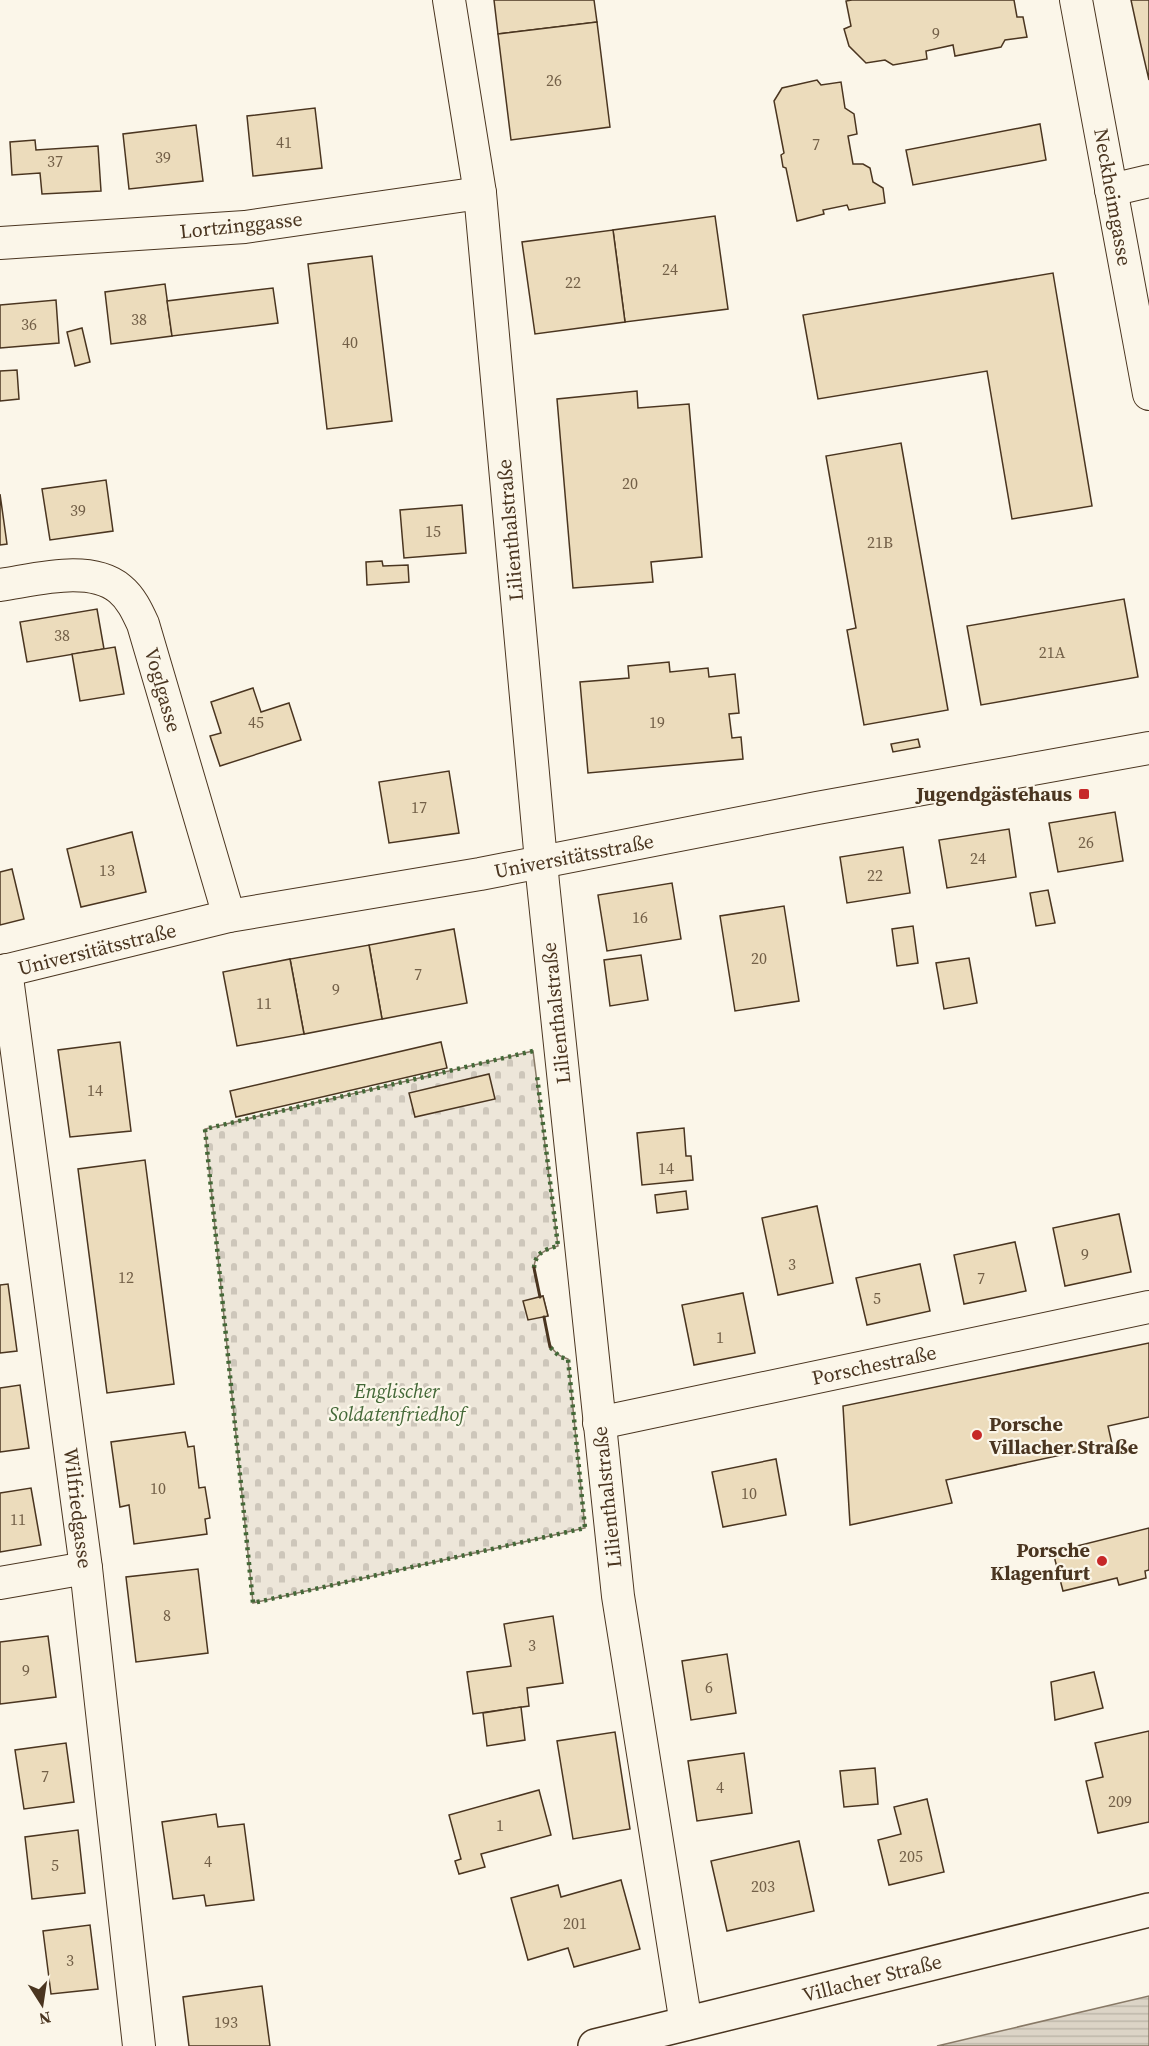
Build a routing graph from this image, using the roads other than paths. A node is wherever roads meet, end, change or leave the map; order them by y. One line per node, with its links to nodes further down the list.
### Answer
1 (449, 0): 5 (street, Lilienthalstraße)
2 (1076, 0): 4 (street, Neckheimgasse)
3 (1149, 181): 4 (street)
4 (1111, 190): 7 (street, Neckheimgasse)
5 (480, 193): 6 (street, Lortzinggasse); 10 (street, Lilienthalstraße)
6 (0, 243)
7 (1149, 394)
8 (0, 585): 11 (street, Voglgasse)
9 (1149, 748): 10 (street, Universitätsstraße)
10 (541, 862): 11 (street, Universitätsstraße); 14 (street, Lilienthalstraße)
11 (229, 916): 12 (street, Universitätsstraße)
12 (3, 971): 15 (street, Wilfriedgasse)
13 (1149, 1307): 14 (street, Porschestraße)
14 (599, 1423): 18 (street, Lilienthalstraße)
15 (86, 1568): 16 (street); 19 (street, Wilfriedgasse)
16 (0, 1583)
17 (1149, 1910): 18 (main road, Villacher Straße)
18 (686, 2024): 20 (main road, Villacher Straße)
19 (139, 2046)
20 (595, 2046)

